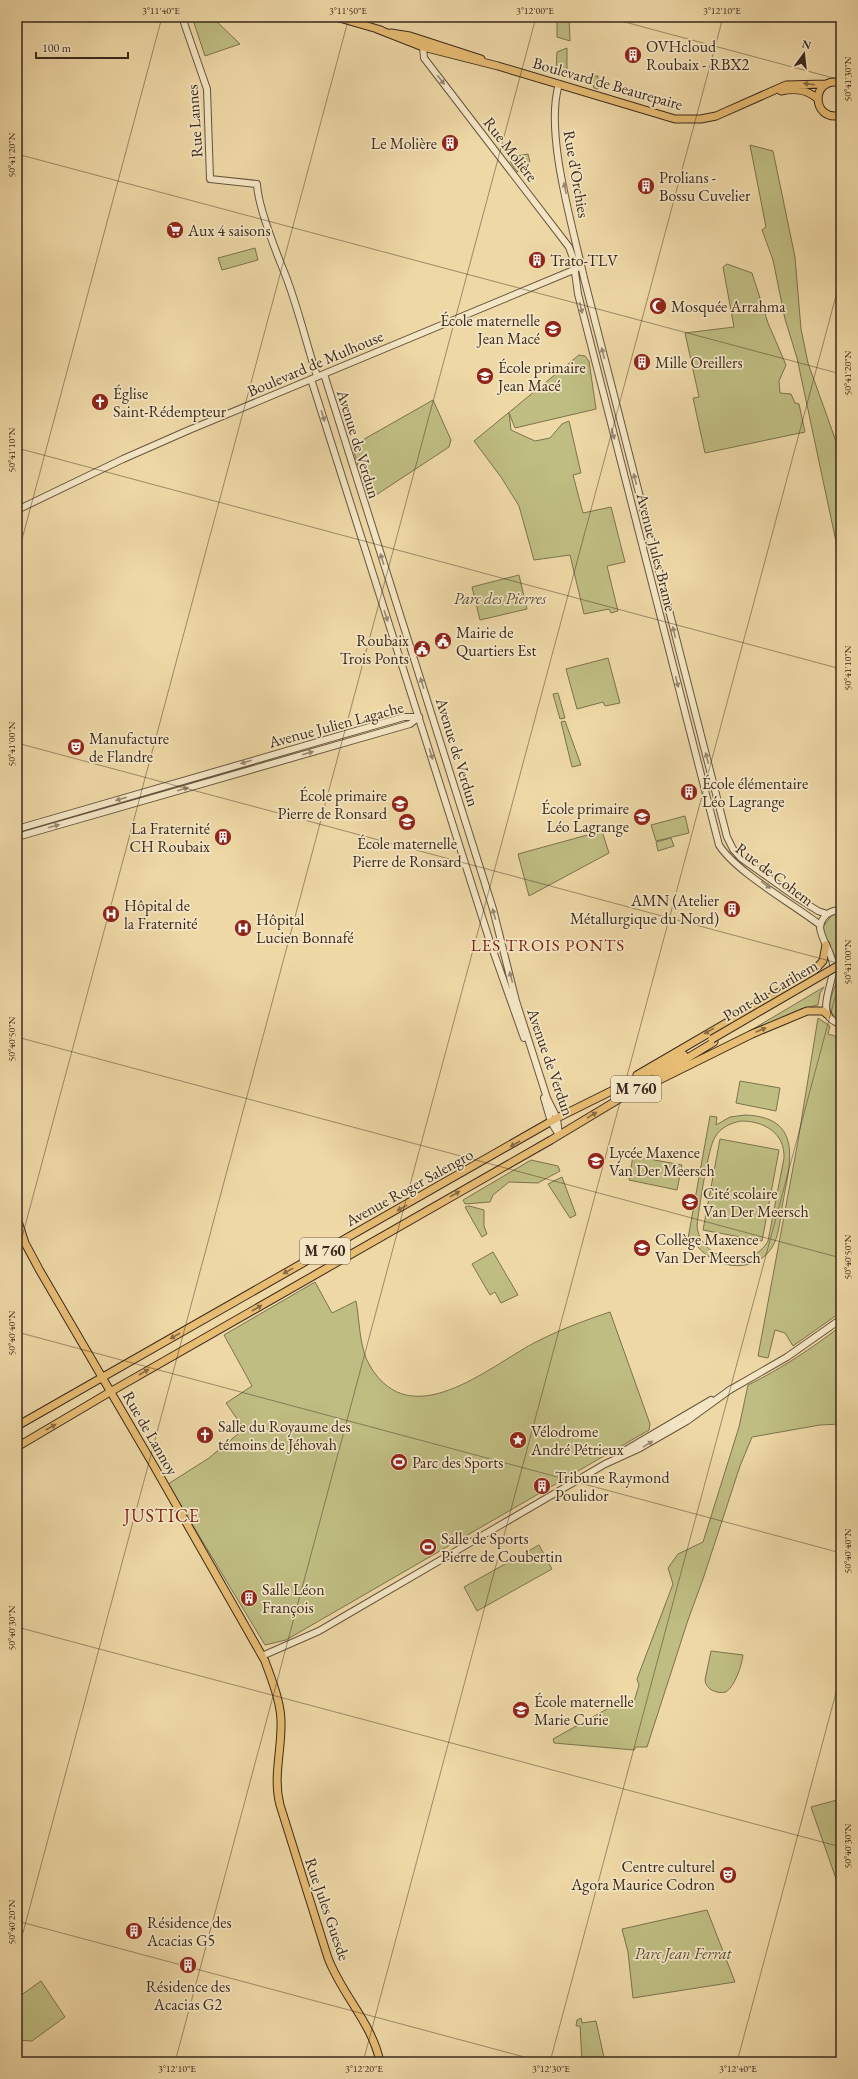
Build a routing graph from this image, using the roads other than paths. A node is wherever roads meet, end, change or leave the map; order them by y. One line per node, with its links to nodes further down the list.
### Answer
1 (182, 17): 10 (street, Rue Lannes)
2 (336, 17): 3 (main road, Boulevard de Beaurepaire)
3 (424, 44): 5 (main road, Boulevard de Beaurepaire); 12 (street, Rue Molière, one-way to 12)
4 (840, 82): 6 (main road)
5 (559, 84): 7 (main road, Boulevard de Beaurepaire); 11 (street, Rue d'Orchies, one-way to 5)
6 (826, 84): 7 (main road, one-way to 7); 8 (main road)
7 (772, 93): 8 (main road)
8 (818, 99): 9 (main road)
9 (841, 116)
10 (257, 184): 16 (street, Avenue de Verdun)
11 (574, 234): 12 (street); 13 (street, Rue d'Orchies)
12 (563, 237): 14 (street, Rue Molière)
13 (582, 267): 14 (street, Boulevard de Mulhouse); 18 (street, Avenue Jules Brame, one-way to 13)
14 (574, 270): 15 (street, Boulevard de Mulhouse); 19 (street, Avenue Jules Brame, one-way to 19)
15 (324, 374): 16 (street, Boulevard de Mulhouse); 40 (street, Avenue de Verdun, one-way to 15)
16 (314, 378): 17 (street, Boulevard de Mulhouse); 20 (street, Avenue de Verdun, one-way to 20)
17 (17, 510)
18 (646, 520): 19 (street); 22 (street, Avenue Jules Brame, one-way to 18)
19 (636, 523): 24 (street, Avenue Jules Brame, one-way to 24)
20 (419, 717): 21 (street, Avenue Julien Lagache, one-way to 21); 23 (street, Avenue Julien Lagache, one-way to 20); 40 (street, Avenue de Verdun, one-way to 40)
21 (17, 829)
22 (727, 836): 24 (street); 25 (street, Rue de Cohem)
23 (17, 837)
24 (717, 840): 26 (street, Rue de Cohem)
25 (741, 858): 26 (street); 27 (street, Rue de Cohem)
26 (736, 864): 28 (street, Rue de Cohem)
27 (758, 870): 28 (street); 30 (street, Rue de Cohem)
28 (753, 876): 31 (street, Rue de Cohem, one-way to 31)
29 (841, 910): 30 (street)
30 (827, 914): 31 (street)
31 (820, 925): 32 (street)
32 (826, 944): 35 (street); 38 (main road, one-way to 38)
33 (841, 964): 37 (main road, Pont du Carihem / M 760, bridge)
34 (841, 968): 37 (main road, Pont du Carihem / M 760)
35 (828, 1015): 36 (street); 39 (main road, one-way to 35)
36 (841, 1024)
37 (713, 1041): 38 (main road, Avenue Roger Salengro / M 760); 39 (main road, Avenue Roger Salengro / M 760)
38 (619, 1086): 40 (main road, Avenue Roger Salengro / M 760)
39 (625, 1096): 41 (main road, Avenue Roger Salengro / M 760, one-way to 39)
40 (554, 1120): 41 (street, Avenue de Verdun); 44 (main road, Avenue Roger Salengro / M 760, one-way to 44)
41 (558, 1135): 45 (main road, Avenue Roger Salengro / M 760, one-way to 41)
42 (17, 1218): 44 (main road, Rue de Lannoy)
43 (841, 1319): 48 (street)
44 (102, 1377): 45 (main road, Rue de Lannoy); 46 (main road, M 760)
45 (110, 1392): 47 (main road, M 760, one-way to 45); 48 (main road, Rue de Lannoy)
46 (17, 1426)
47 (17, 1447)
48 (264, 1658): 49 (main road, Rue de Lannoy)
49 (278, 1756): 50 (main road, Rue Jules Guesde)
50 (380, 2062)

